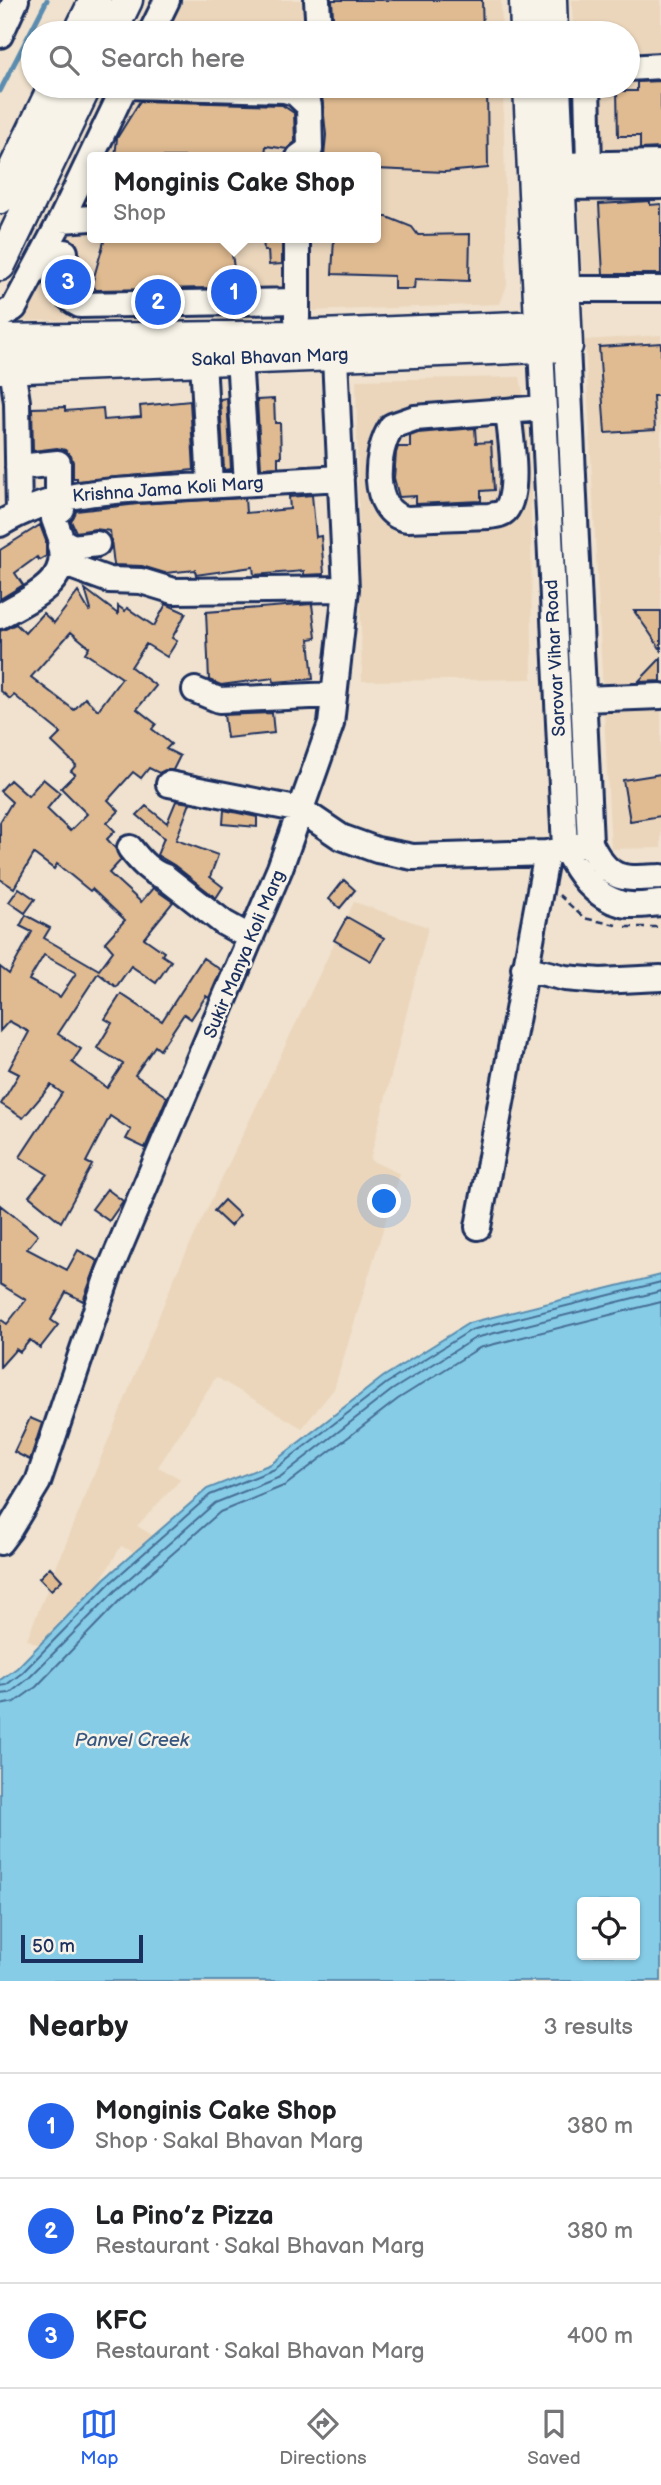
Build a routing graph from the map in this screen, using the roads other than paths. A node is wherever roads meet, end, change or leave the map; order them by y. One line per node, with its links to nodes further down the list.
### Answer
1 (95, 0): 7 (main road)
2 (128, 0): 8 (main road)
3 (167, 0): 9 (street)
4 (317, 0): 10 (street)
5 (525, 0): 11 (main road)
6 (551, 0): 12 (main road)
7 (85, 21)
8 (117, 21)
9 (157, 21)
10 (318, 21)
11 (526, 21)
12 (552, 21)
13 (661, 66): 14 (street)
14 (640, 67)
15 (48, 98): 29 (main road)
16 (80, 98): 34 (main road)
17 (121, 98): 22 (street)
18 (300, 98): 23 (street)
19 (530, 98): 42 (main road)
20 (556, 98): 26 (main road)
21 (587, 98): 25 (street)
22 (98, 152)
23 (306, 152)
24 (661, 163): 25 (street)
25 (589, 165): 26 (street)
26 (559, 176): 28 (street); 37 (main road)
27 (87, 177): 31 (street)
28 (661, 186)
29 (0, 198)
30 (87, 218): 31 (street)
31 (61, 220): 36 (street)
32 (297, 243): 39 (street)
33 (65, 252): 35 (street)
34 (3, 259)
35 (57, 278): 36 (street); 39 (street)
36 (30, 279): 40 (street)
37 (564, 289): 38 (street); 42 (main road)
38 (661, 289)
39 (297, 301): 41 (street)
40 (0, 316)
41 (296, 335): 43 (main road, Sakal Bhavan Marg); 44 (main road, Sakal Bhavan Marg)
42 (553, 336): 44 (main road, Sakal Bhavan Marg); 48 (street, Sarovar Vihar Road); 64 (street, Sarovar Vihar Road)
43 (0, 340)
44 (335, 344): 45 (main road, Sakal Bhavan Marg); 50 (street, Sukir Manya Koli Marg)
45 (239, 358): 46 (main road, Sakal Bhavan Marg); 52 (street)
46 (207, 360): 47 (main road, Sakal Bhavan Marg); 53 (street)
47 (6, 368): 51 (street)
48 (544, 408): 49 (street); 54 (street, Sarovar Vihar Road)
49 (508, 411): 55 (street); 55 (street)
50 (341, 478): 52 (street, Krishna Jama Koli Marg); 59 (street, Sukir Manya Koli Marg)
51 (12, 480): 56 (street); 56 (street)
52 (247, 483): 53 (street, Krishna Jama Koli Marg)
53 (213, 485): 56 (street, Krishna Jama Koli Marg)
54 (548, 490): 55 (street); 69 (street, Sarovar Vihar Road)
55 (514, 492)
56 (29, 510): 57 (street); 58 (street)
57 (97, 544)
58 (62, 563): 59 (street); 60 (street)
59 (346, 589): 62 (street, Sukir Manya Koli Marg)
60 (0, 616)
61 (195, 690): 62 (street)
62 (334, 695): 66 (street, Sukir Manya Koli Marg)
63 (661, 696): 64 (street)
64 (583, 699): 67 (street, Sarovar Vihar Road)
65 (169, 784): 66 (street)
66 (300, 810): 69 (street); 72 (street, Sukir Manya Koli Marg)
67 (590, 843): 69 (street); 70 (street)
68 (130, 848): 72 (street)
69 (556, 850): 71 (street, Sarovar Vihar Road); 73 (street)
70 (661, 877)
71 (661, 903)
72 (251, 938): 76 (street, Sukir Manya Koli Marg)
73 (524, 968): 74 (street); 75 (street)
74 (661, 978)
75 (478, 1227)
76 (0, 1542)

